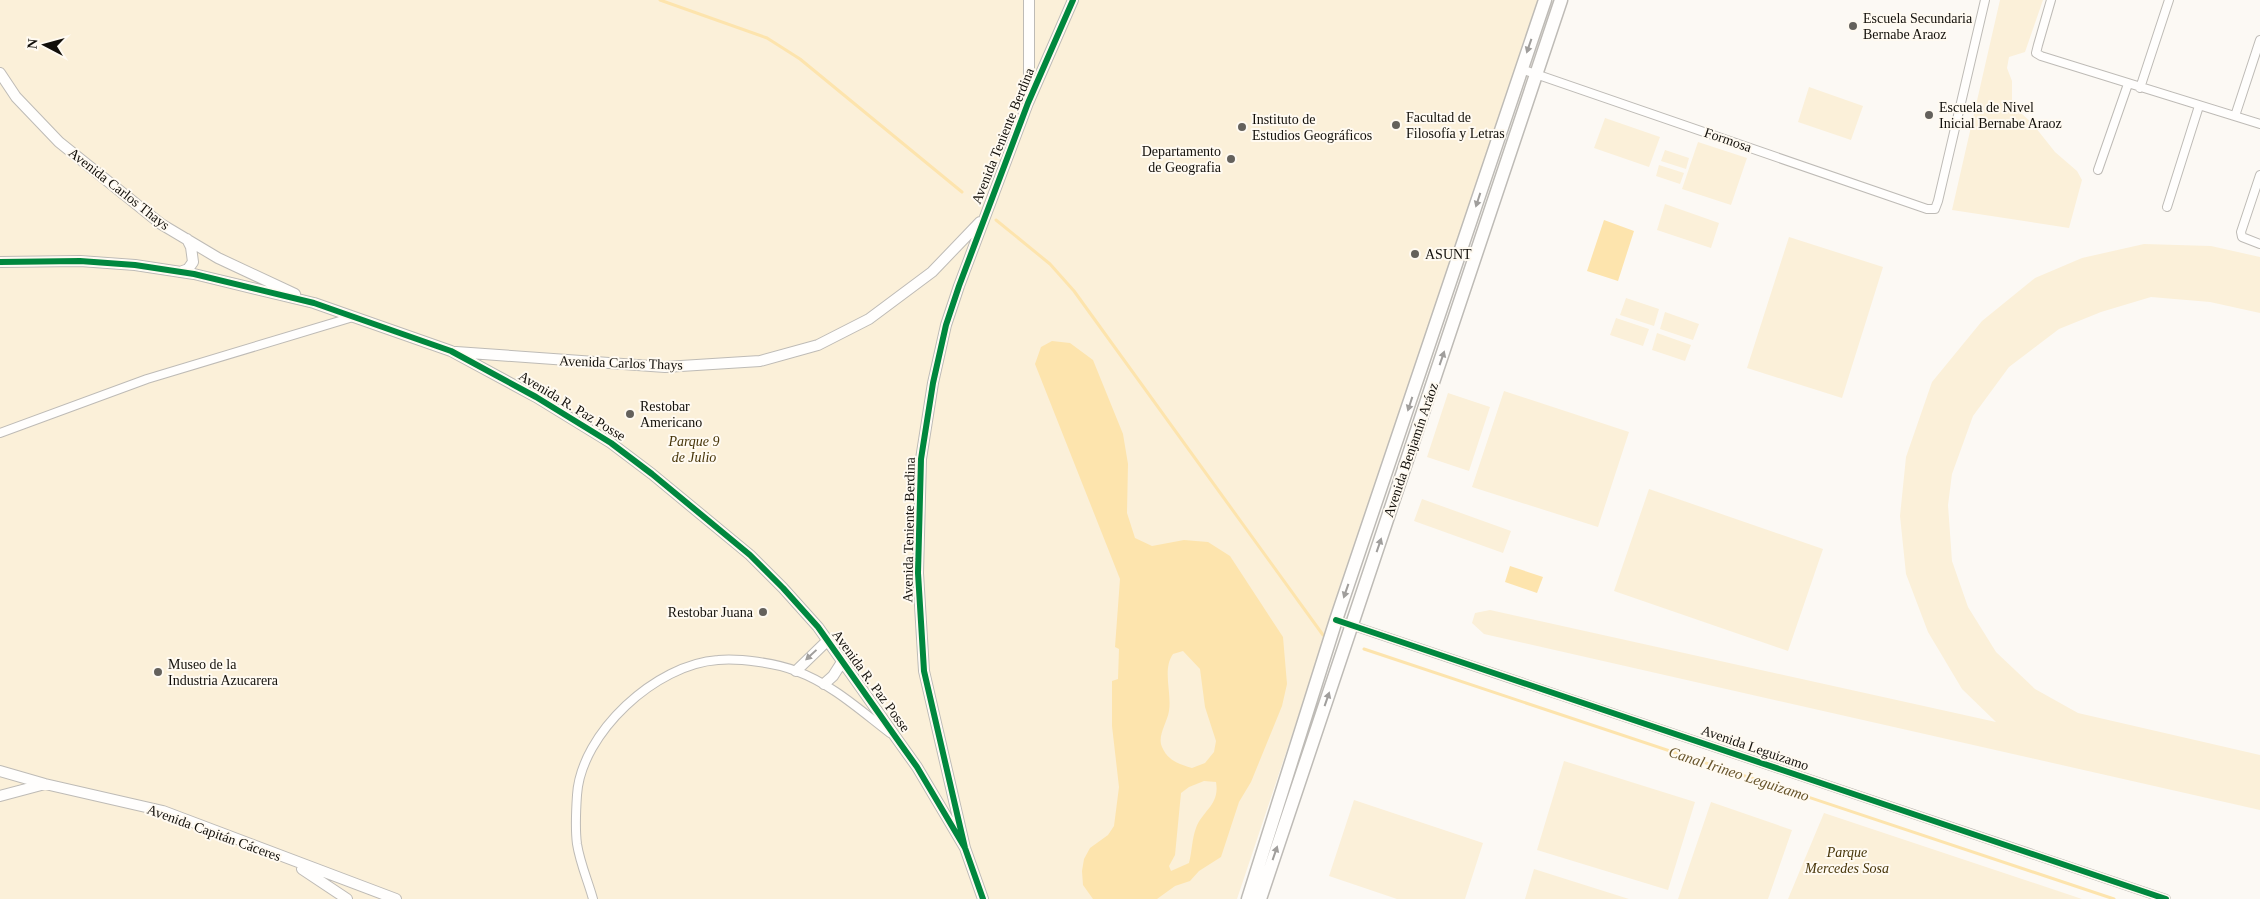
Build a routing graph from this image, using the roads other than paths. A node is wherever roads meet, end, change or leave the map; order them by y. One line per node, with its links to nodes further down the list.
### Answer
1 (1029, 0): 14 (street)
2 (1073, 0): 14 (street, Avenida Teniente Berdina)
3 (1545, 0): 9 (main road, Avenida Benjamín Aráoz, one-way to 9)
4 (1560, 0): 11 (main road, Avenida Benjamín Aráoz)
5 (1985, 0): 11 (street, Formosa)
6 (2051, 0): 12 (street)
7 (2169, 0): 13 (street)
8 (2260, 40): 16 (street)
9 (1521, 69): 11 (street, Formosa); 30 (main road, Avenida Benjamín Aráoz, one-way to 30)
10 (0, 73): 22 (street, Avenida Carlos Thays)
11 (1536, 74): 31 (main road, Avenida Benjamín Aráoz, one-way to 11)
12 (2128, 84): 13 (street); 18 (street)
13 (2140, 88): 15 (street)
14 (1028, 104): 21 (street, Avenida Teniente Berdina)
15 (2199, 106): 16 (street); 20 (street)
16 (2235, 116): 17 (street)
17 (2260, 124)
18 (2098, 170)
19 (2260, 176): 23 (street)
20 (2167, 207)
21 (984, 218): 28 (street, Avenida Carlos Thays); 40 (street, Avenida Teniente Berdina)
22 (187, 239): 25 (street); 26 (street, Avenida Carlos Thays)
23 (2260, 244)
24 (0, 262): 25 (street, Avenida R. Paz Posse)
25 (180, 272): 26 (street, Avenida R. Paz Posse)
26 (314, 303): 27 (street, Avenida R. Paz Posse)
27 (355, 316): 28 (street, Avenida R. Paz Posse); 29 (street)
28 (452, 352): 32 (street, Avenida R. Paz Posse)
29 (0, 433)
30 (1336, 620): 31 (street, Avenida Leguizamo); 46 (main road, Avenida Benjamín Aráoz)
31 (1352, 626): 47 (main road, Avenida Benjamín Aráoz, one-way to 31); 48 (street, Avenida Leguizamo)
32 (827, 641): 33 (street, Avenida R. Paz Posse); 34 (street, one-way to 34)
33 (842, 662): 35 (street); 36 (street, Avenida R. Paz Posse)
34 (796, 670): 35 (street); 44 (street)
35 (824, 684): 36 (street)
36 (898, 739): 40 (street, Avenida R. Paz Posse)
37 (0, 771): 38 (street, Avenida Capitán Cáceres)
38 (46, 784): 39 (street); 41 (street, Avenida Capitán Cáceres)
39 (0, 796)
40 (965, 848): 45 (street, Avenida Teniente Berdina)
41 (289, 860): 42 (street); 43 (street, Avenida Capitán Cáceres)
42 (347, 899)
43 (396, 899)
44 (593, 899)
45 (983, 899)
46 (1248, 899)
47 (1260, 899)
48 (2166, 899)

